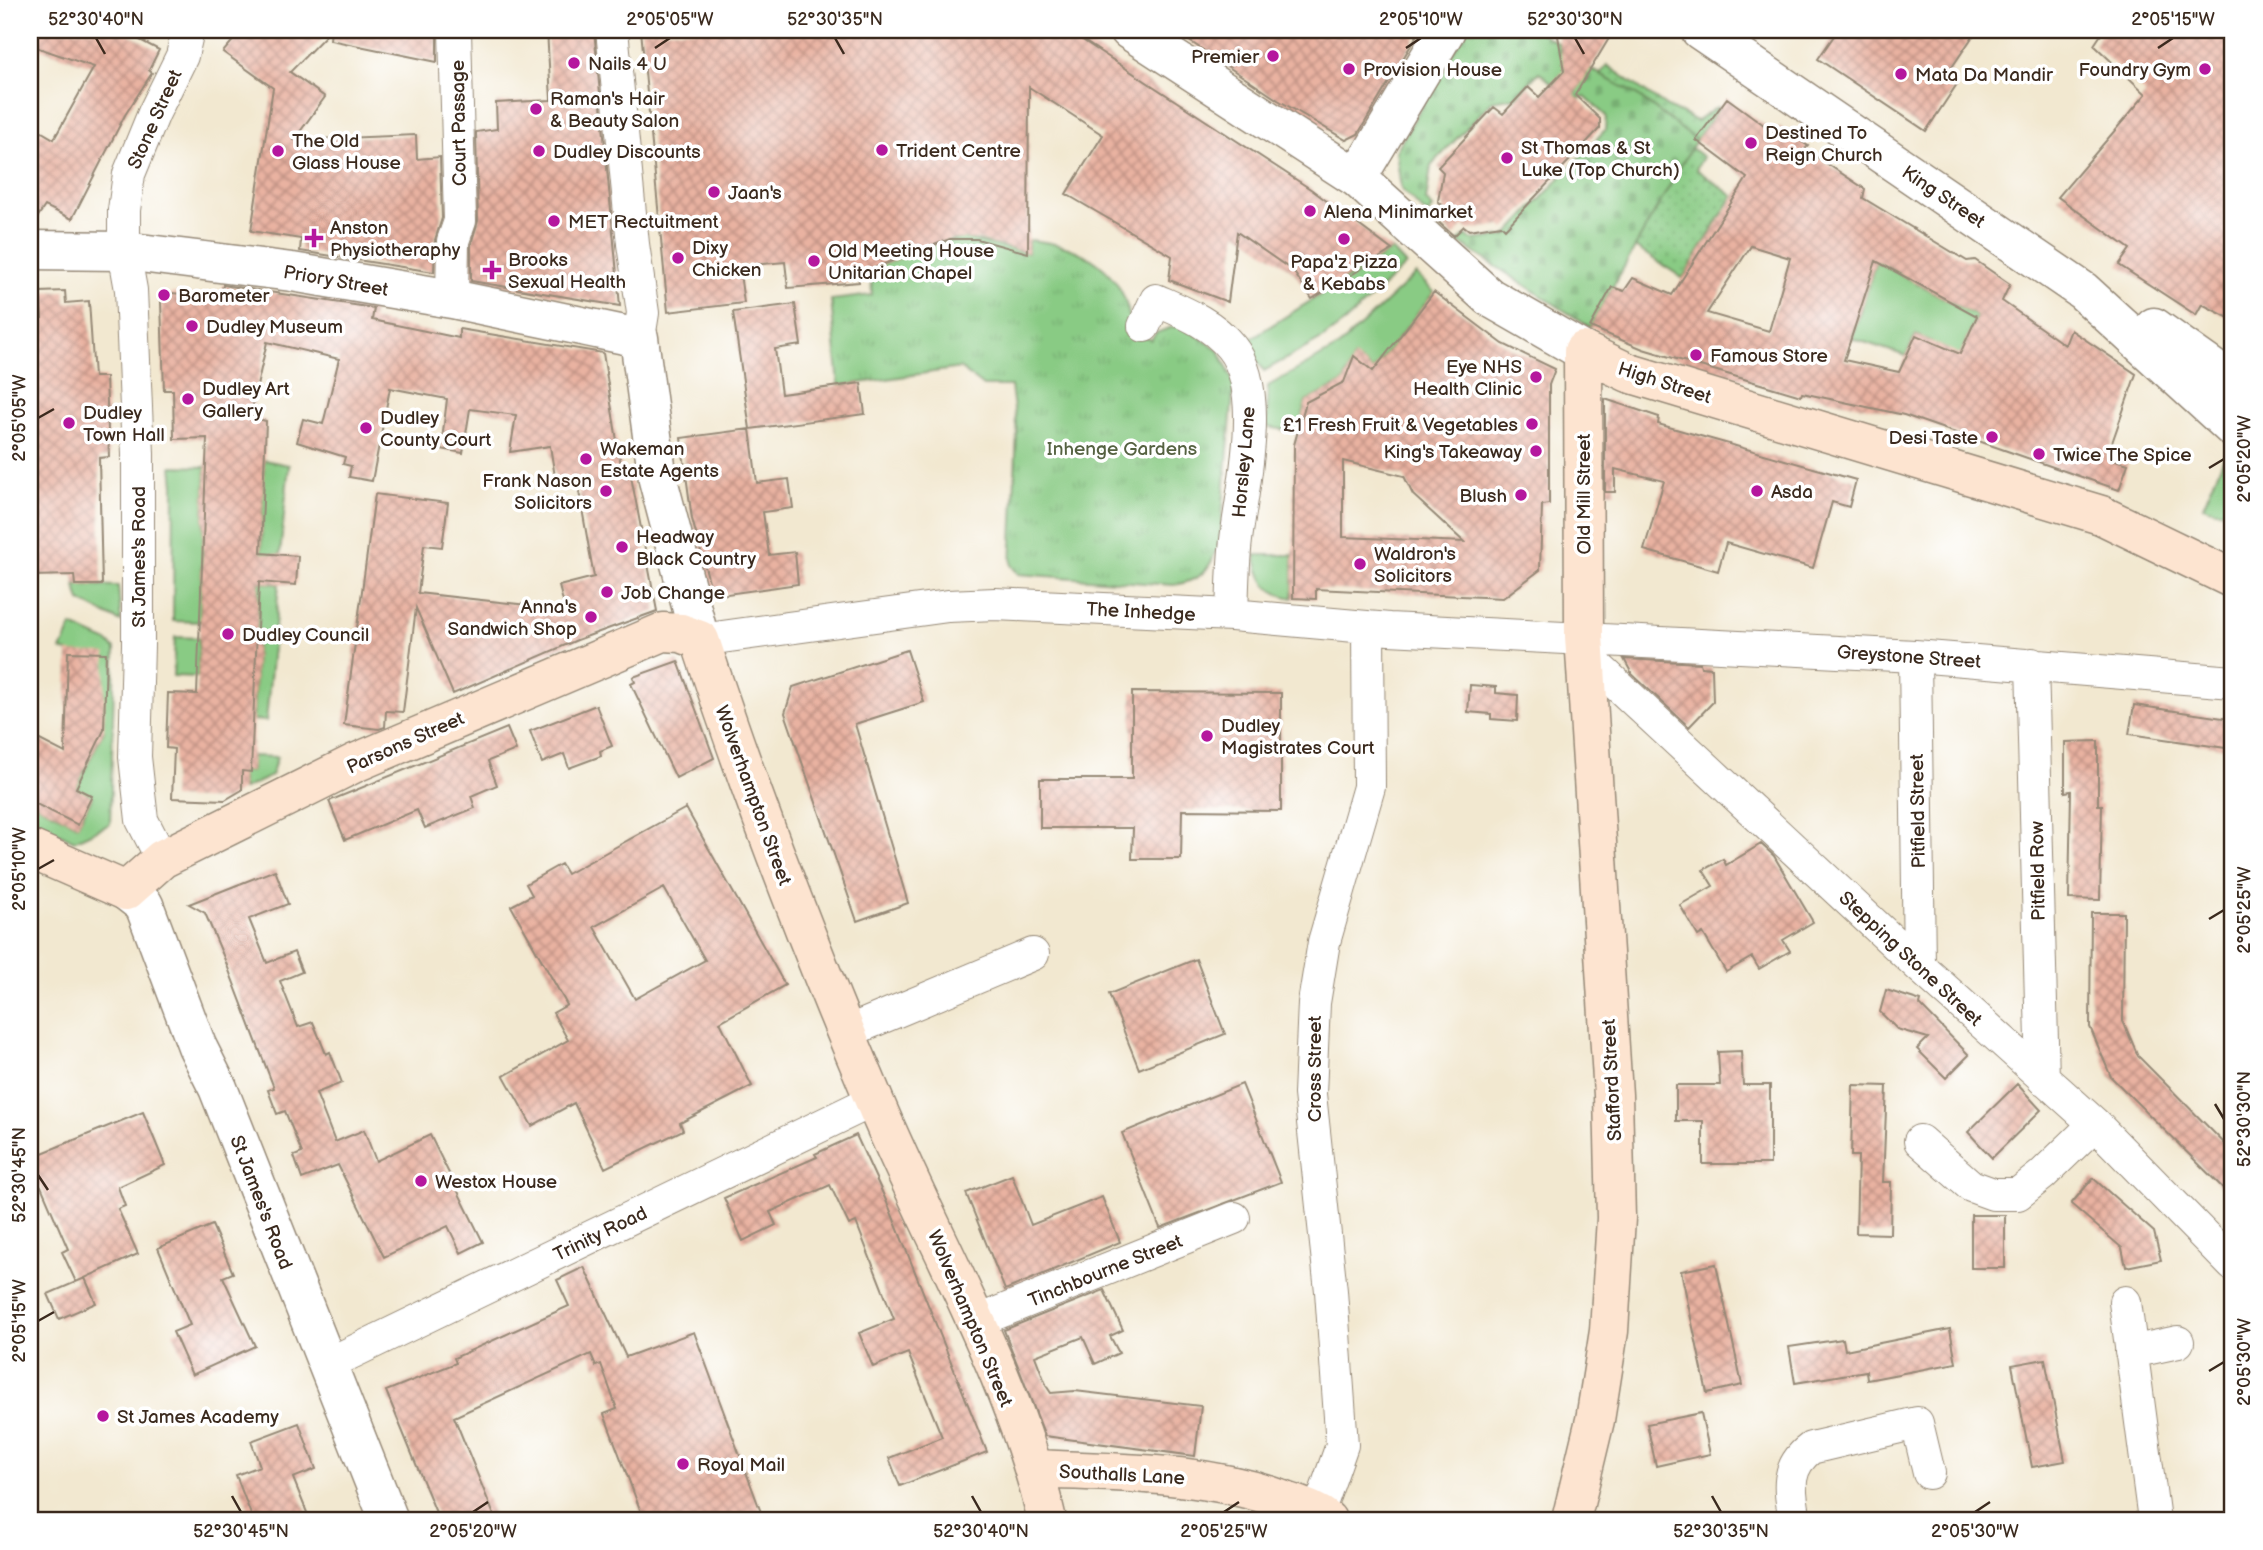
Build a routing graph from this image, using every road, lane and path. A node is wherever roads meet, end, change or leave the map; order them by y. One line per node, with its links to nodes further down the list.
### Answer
1 (188, 30): 9 (street, Stone Street)
2 (456, 30): 11 (street, Court Passage)
3 (612, 30): 13 (street, Wolverhampton Street)
4 (1129, 30): 7 (street, High Street)
5 (1446, 30): 7 (street)
6 (1700, 30): 10 (street, King Street)
7 (1357, 178): 14 (street, High Street)
8 (30, 250): 9 (street, Priory Street)
9 (124, 251): 11 (street, Priory Street); 28 (street, St James's Road)
10 (2083, 291): 15 (street, King Street); 16 (street, King Street)
11 (452, 299): 13 (street, Priory Street)
12 (1144, 326): 20 (street, Horsley Lane)
13 (639, 338): 22 (street, Wolverhampton Street)
14 (1583, 351): 17 (main road, High Street); 23 (main road, Old Mill Street)
15 (2233, 383)
16 (2233, 428)
17 (2101, 515): 18 (main road); 19 (main road, High Street)
18 (2233, 551)
19 (2233, 579)
20 (1232, 615): 21 (street, The Inhedge); 22 (street, The Inhedge)
21 (1368, 627): 23 (street, The Inhedge); 46 (street, Cross Street)
22 (699, 640): 28 (main road, Parsons Street); 32 (main road, Wolverhampton Street)
23 (1584, 645): 24 (street, Greystone Street); 31 (street, Stepping Stone Street); 49 (main road, Stafford Street)
24 (1915, 656): 25 (street, Greystone Street); 31 (street, Pitfield Street)
25 (2032, 664): 26 (street, Greystone Street); 33 (street, Pitfield Row)
26 (2233, 681)
27 (30, 849): 29 (main road)
28 (162, 859): 29 (main road, Parsons Street)
29 (126, 891): 43 (street, St James's Road)
30 (1033, 954): 32 (street)
31 (1919, 966): 33 (street, Stepping Stone Street)
32 (848, 1032): 34 (main road, Wolverhampton Street)
33 (2043, 1079): 35 (street, Stepping Stone Street)
34 (874, 1100): 40 (main road, Wolverhampton Street); 43 (street, Trinity Road)
35 (2095, 1124): 36 (street); 38 (street, Stepping Stone Street)
36 (1920, 1141)
37 (1234, 1218): 40 (street, Tinchbourne Street)
38 (2233, 1265)
39 (2125, 1302): 42 (street)
40 (975, 1322): 44 (main road, Wolverhampton Street)
41 (2178, 1342): 42 (street)
42 (2131, 1352): 51 (street)
43 (327, 1365): 47 (street, St James's Road)
44 (1035, 1469): 46 (main road, Southalls Lane); 48 (main road, Wolverhampton Street)
45 (1928, 1474): 50 (street)
46 (1322, 1516)
47 (389, 1520)
48 (1046, 1520)
49 (1572, 1520)
50 (1795, 1520)
51 (2154, 1520)

